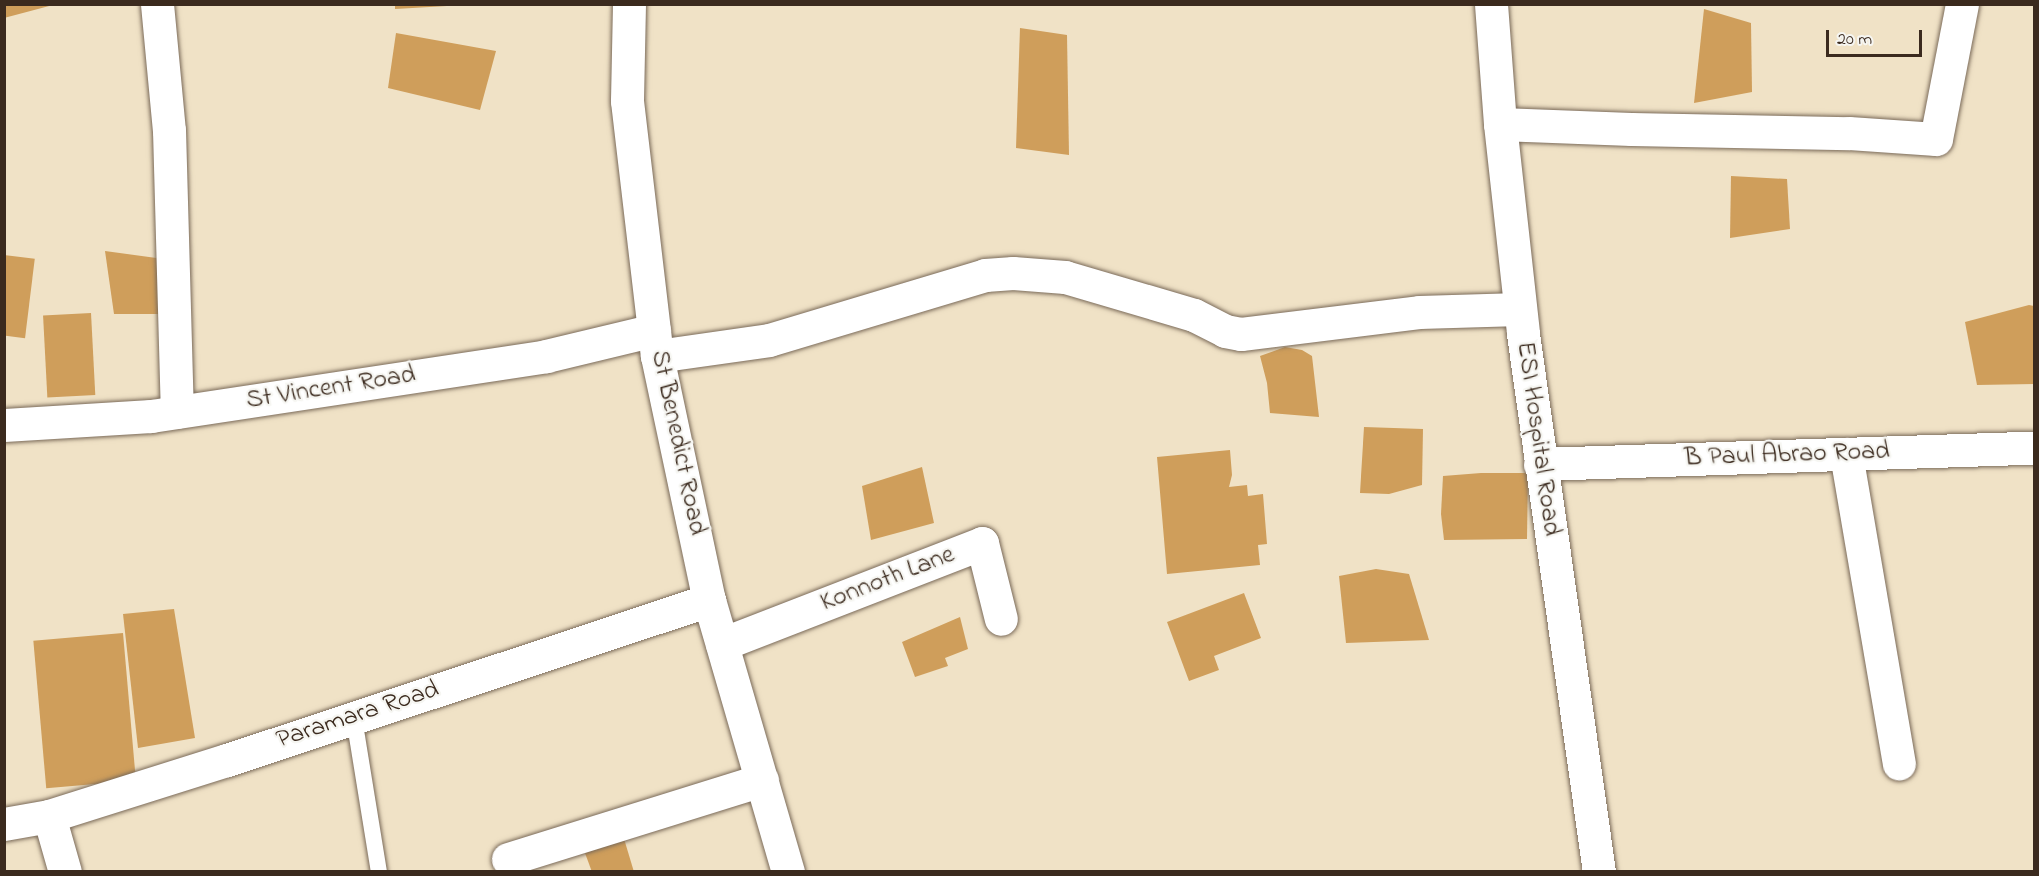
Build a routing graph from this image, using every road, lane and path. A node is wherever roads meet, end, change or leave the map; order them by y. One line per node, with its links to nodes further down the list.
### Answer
1 (157, 4): 8 (street)
2 (629, 4): 7 (street, St Benedict Road)
3 (1491, 4): 5 (street, ESI Hospital Road)
4 (1962, 4): 5 (street)
5 (1500, 124): 6 (street, ESI Hospital Road)
6 (1520, 309): 7 (street, St Vincent Road); 12 (street, ESI Hospital Road)
7 (656, 343): 8 (street, St Vincent Road); 13 (street, St Benedict Road)
8 (177, 412): 9 (street, St Vincent Road)
9 (4, 425)
10 (2034, 448): 11 (street, B Paul Abrao Road)
11 (1846, 454): 12 (street, B Paul Abrao Road); 17 (street)
12 (1540, 464): 25 (street, ESI Hospital Road)
13 (709, 600): 15 (street, St Benedict Road); 16 (street, Paramara Road)
14 (1001, 619): 15 (street, Konnoth Lane)
15 (722, 644): 18 (street, St Benedict Road)
16 (354, 718): 19 (street, Paramara Road); 23 (lane)
17 (1899, 764)
18 (762, 780): 21 (street); 24 (street, St Benedict Road)
19 (49, 816): 20 (street, Paramara Road); 22 (street)
20 (4, 824)
21 (508, 859)
22 (65, 872)
23 (379, 872)
24 (788, 872)
25 (1599, 872)

